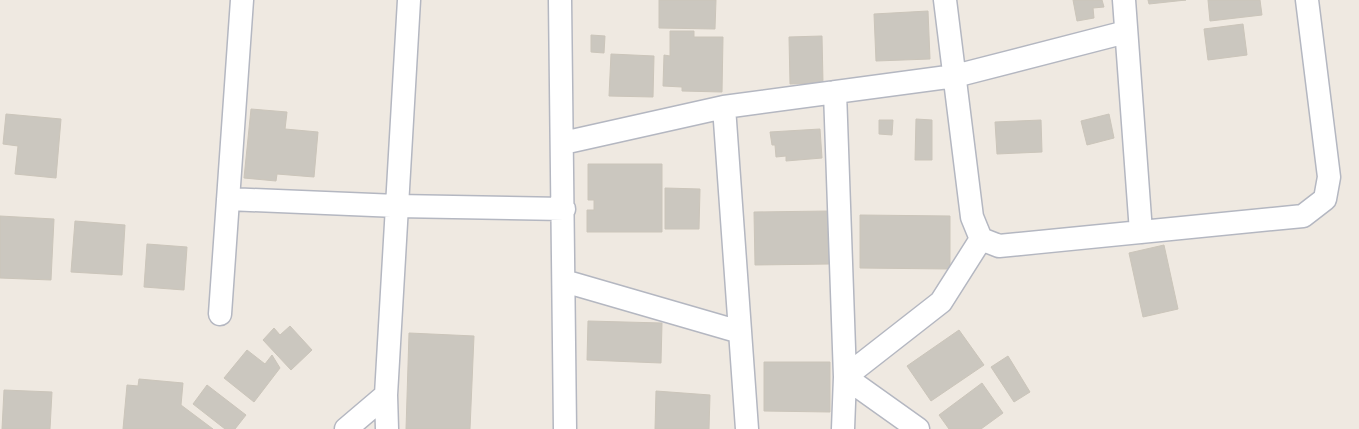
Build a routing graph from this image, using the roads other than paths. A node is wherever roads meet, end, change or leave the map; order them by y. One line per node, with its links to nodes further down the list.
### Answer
1 (242, 0): 12 (street)
2 (409, 0): 13 (street)
3 (560, 0): 11 (street)
4 (945, 0): 8 (street)
5 (1124, 0): 7 (street)
6 (1307, 0): 15 (street)
7 (1126, 32): 8 (street); 15 (street)
8 (955, 76): 9 (street); 16 (street)
9 (835, 92): 10 (street); 20 (street)
10 (724, 107): 11 (street); 19 (street)
11 (563, 143): 14 (street)
12 (228, 198): 13 (street); 18 (street)
13 (397, 206): 14 (street); 21 (street)
14 (564, 209): 17 (street)
15 (1141, 232): 16 (street)
16 (981, 239): 20 (street)
17 (564, 281): 19 (street); 24 (street)
18 (220, 314)
19 (740, 332): 25 (street)
20 (845, 377): 26 (street); 27 (street)
21 (386, 395): 22 (street); 23 (street)
22 (346, 429)
23 (387, 429)
24 (565, 429)
25 (747, 429)
26 (842, 429)
27 (918, 429)

